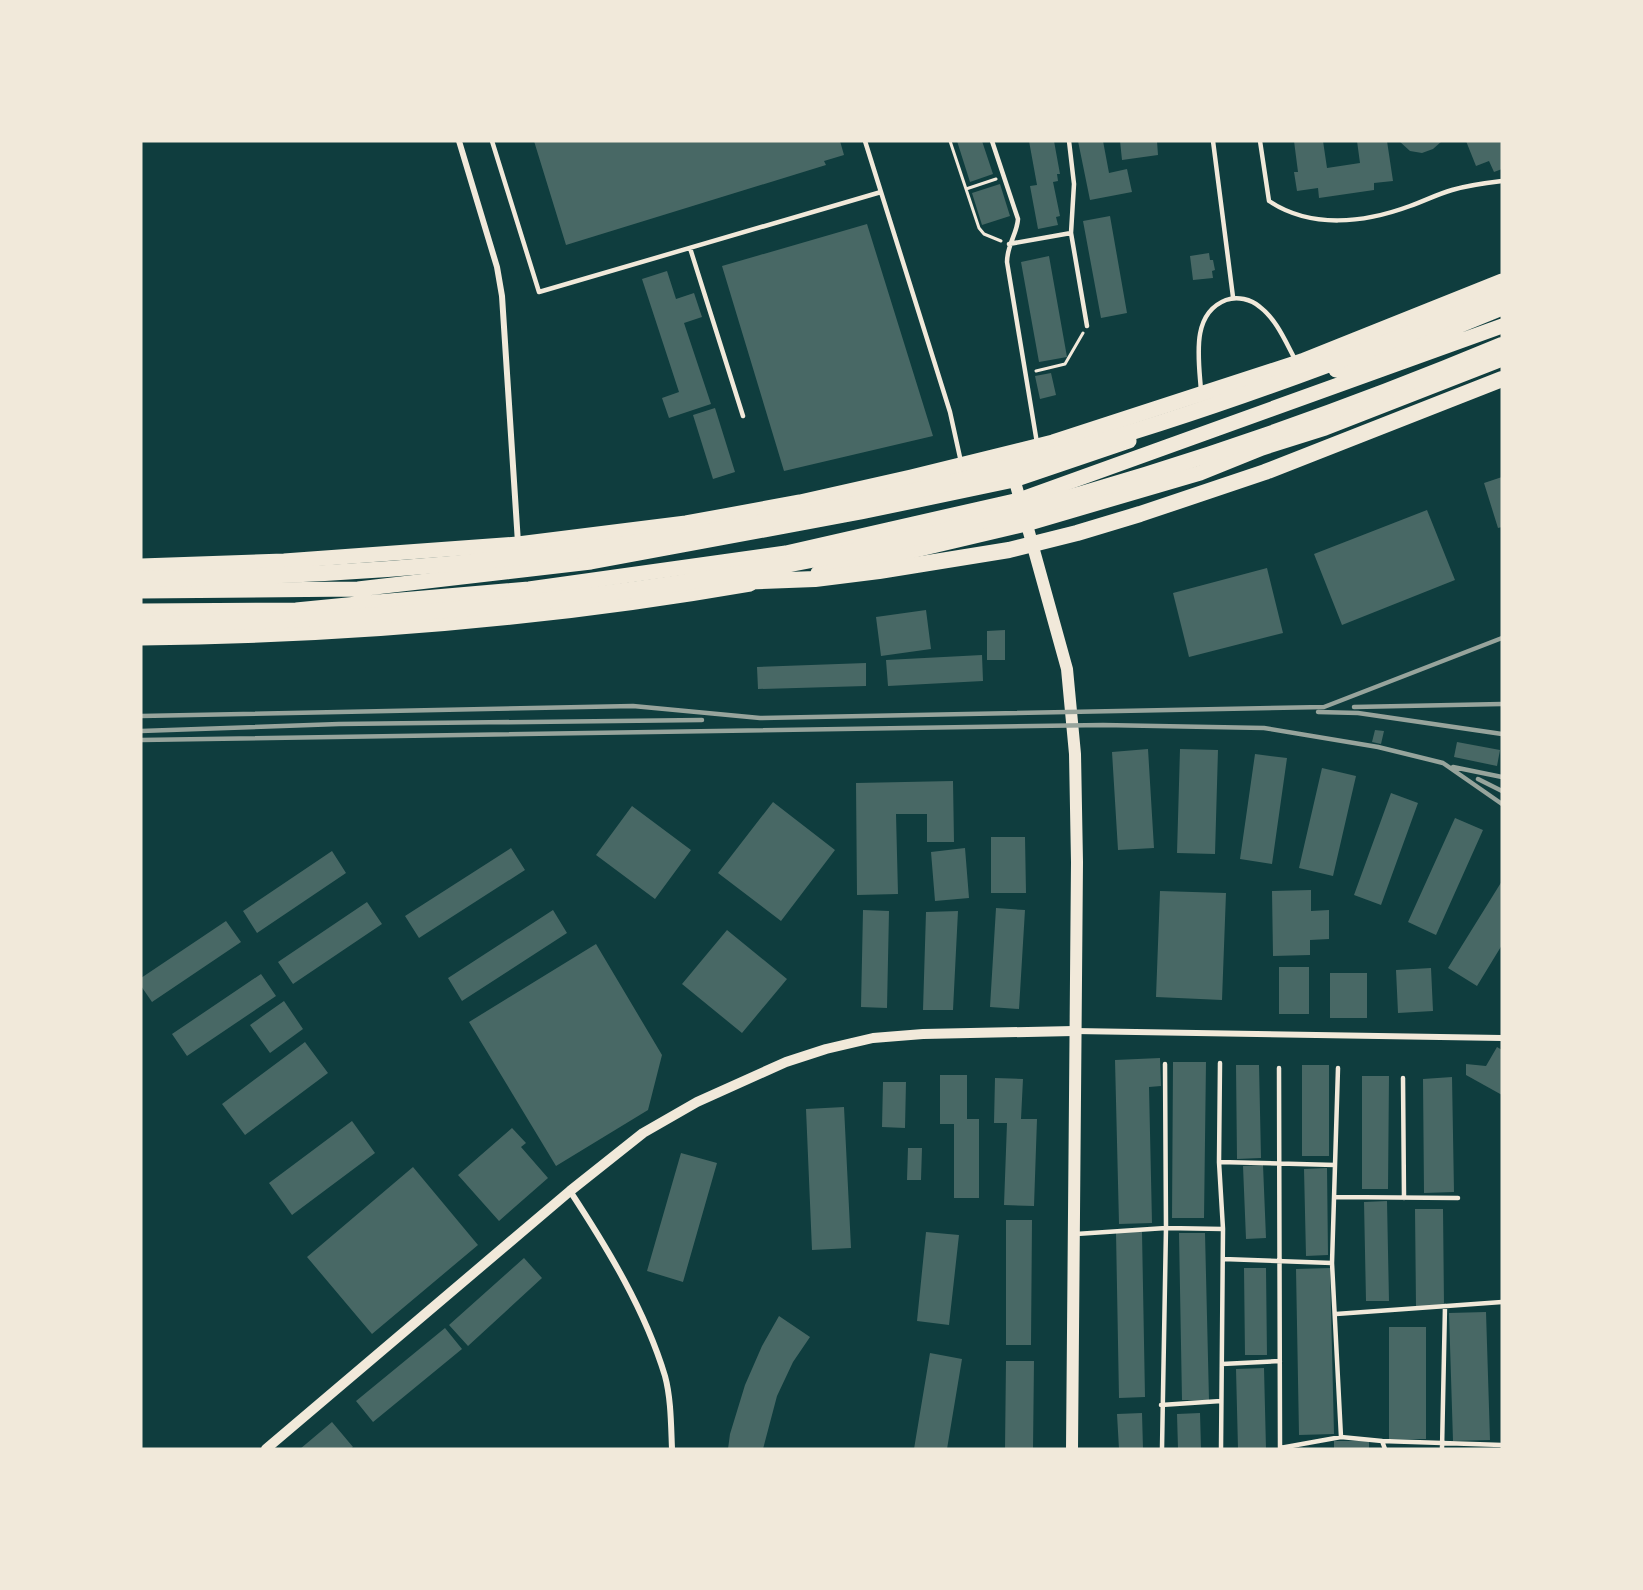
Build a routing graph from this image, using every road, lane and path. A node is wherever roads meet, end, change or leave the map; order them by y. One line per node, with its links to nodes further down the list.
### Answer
1 (459, 141): 40 (street)
2 (492, 141): 15 (lane)
3 (865, 141): 12 (lane)
4 (950, 141): 11 (path)
5 (992, 141): 9 (lane)
6 (1069, 141): 13 (lane)
7 (1213, 141): 18 (lane)
8 (1260, 141): 10 (lane)
9 (1004, 177): 11 (path); 14 (lane)
10 (1502, 181)
11 (966, 189): 14 (path)
12 (881, 192): 15 (lane); 34 (lane)
13 (1071, 233): 14 (lane); 20 (lane)
14 (1009, 244): 26 (lane)
15 (690, 248): 30 (lane)
16 (1502, 281): 23 (main road)
17 (1502, 296): 42 (highway)
18 (1233, 297): 25 (lane); 29 (lane)
19 (1502, 308): 28 (main road)
20 (1087, 326): 26 (path)
21 (1502, 326): 28 (main road)
22 (1502, 345): 43 (highway)
23 (1318, 354): 25 (main road); 28 (main road)
24 (1502, 359): 32 (main road)
25 (1297, 362): 29 (main road)
26 (1025, 374): 31 (lane)
27 (1502, 379): 43 (highway)
28 (1295, 392): 32 (main road); 35 (main road); 36 (main road)
29 (1201, 393): 31 (main road)
30 (743, 416)
31 (1038, 446): 33 (main road)
32 (1262, 448): 38 (main road)
33 (1008, 454): 34 (main road); 35 (main road)
34 (962, 465): 37 (main road)
35 (1014, 480): 36 (main road); 39 (main road)
36 (1019, 500): 38 (main road); 45 (main road)
37 (743, 512): 39 (main road); 40 (main road)
38 (1026, 524): 48 (main road); 50 (main road)
39 (785, 526): 44 (main road)
40 (518, 544): 41 (main road)
41 (141, 566)
42 (141, 579)
43 (681, 583): 47 (highway)
44 (141, 591)
45 (378, 602): 46 (main road); 48 (main road)
46 (141, 611)
47 (141, 624)
48 (438, 625): 49 (main road)
49 (141, 638)
50 (1074, 1031): 51 (street); 60 (street); 66 (main road)
51 (1502, 1038)
52 (1220, 1063): 57 (lane)
53 (1165, 1064): 64 (lane)
54 (1279, 1068): 58 (lane)
55 (1338, 1068): 59 (lane)
56 (1403, 1078): 62 (lane)
57 (1219, 1162): 58 (lane); 65 (lane)
58 (1280, 1162): 59 (lane); 68 (lane)
59 (1335, 1165): 61 (lane)
60 (570, 1191): 83 (street); 84 (street)
61 (1334, 1197): 62 (lane); 69 (lane)
62 (1404, 1198): 63 (lane)
63 (1458, 1198)
64 (1166, 1228): 65 (lane); 66 (lane); 77 (lane)
65 (1223, 1229): 67 (lane)
66 (1073, 1234): 85 (main road)
67 (1223, 1259): 68 (lane); 75 (lane)
68 (1280, 1262): 69 (lane); 74 (lane)
69 (1332, 1263): 73 (lane)
70 (1502, 1302): 71 (lane); 72 (lane)
71 (1445, 1306): 73 (lane); 81 (lane)
72 (1502, 1311)
73 (1336, 1314): 78 (lane)
74 (1280, 1361): 75 (lane); 80 (lane)
75 (1222, 1364): 76 (lane)
76 (1221, 1401): 77 (lane); 87 (lane)
77 (1161, 1405): 86 (lane)
78 (1341, 1437): 79 (lane); 80 (lane)
79 (1382, 1441): 81 (lane); 89 (lane)
80 (1311, 1443): 88 (lane)
81 (1442, 1443): 82 (lane); 90 (lane)
82 (1502, 1445)
83 (266, 1449)
84 (672, 1449)
85 (1072, 1449)
86 (1162, 1449)
87 (1221, 1449)
88 (1311, 1449)
89 (1385, 1449)
90 (1442, 1449)

